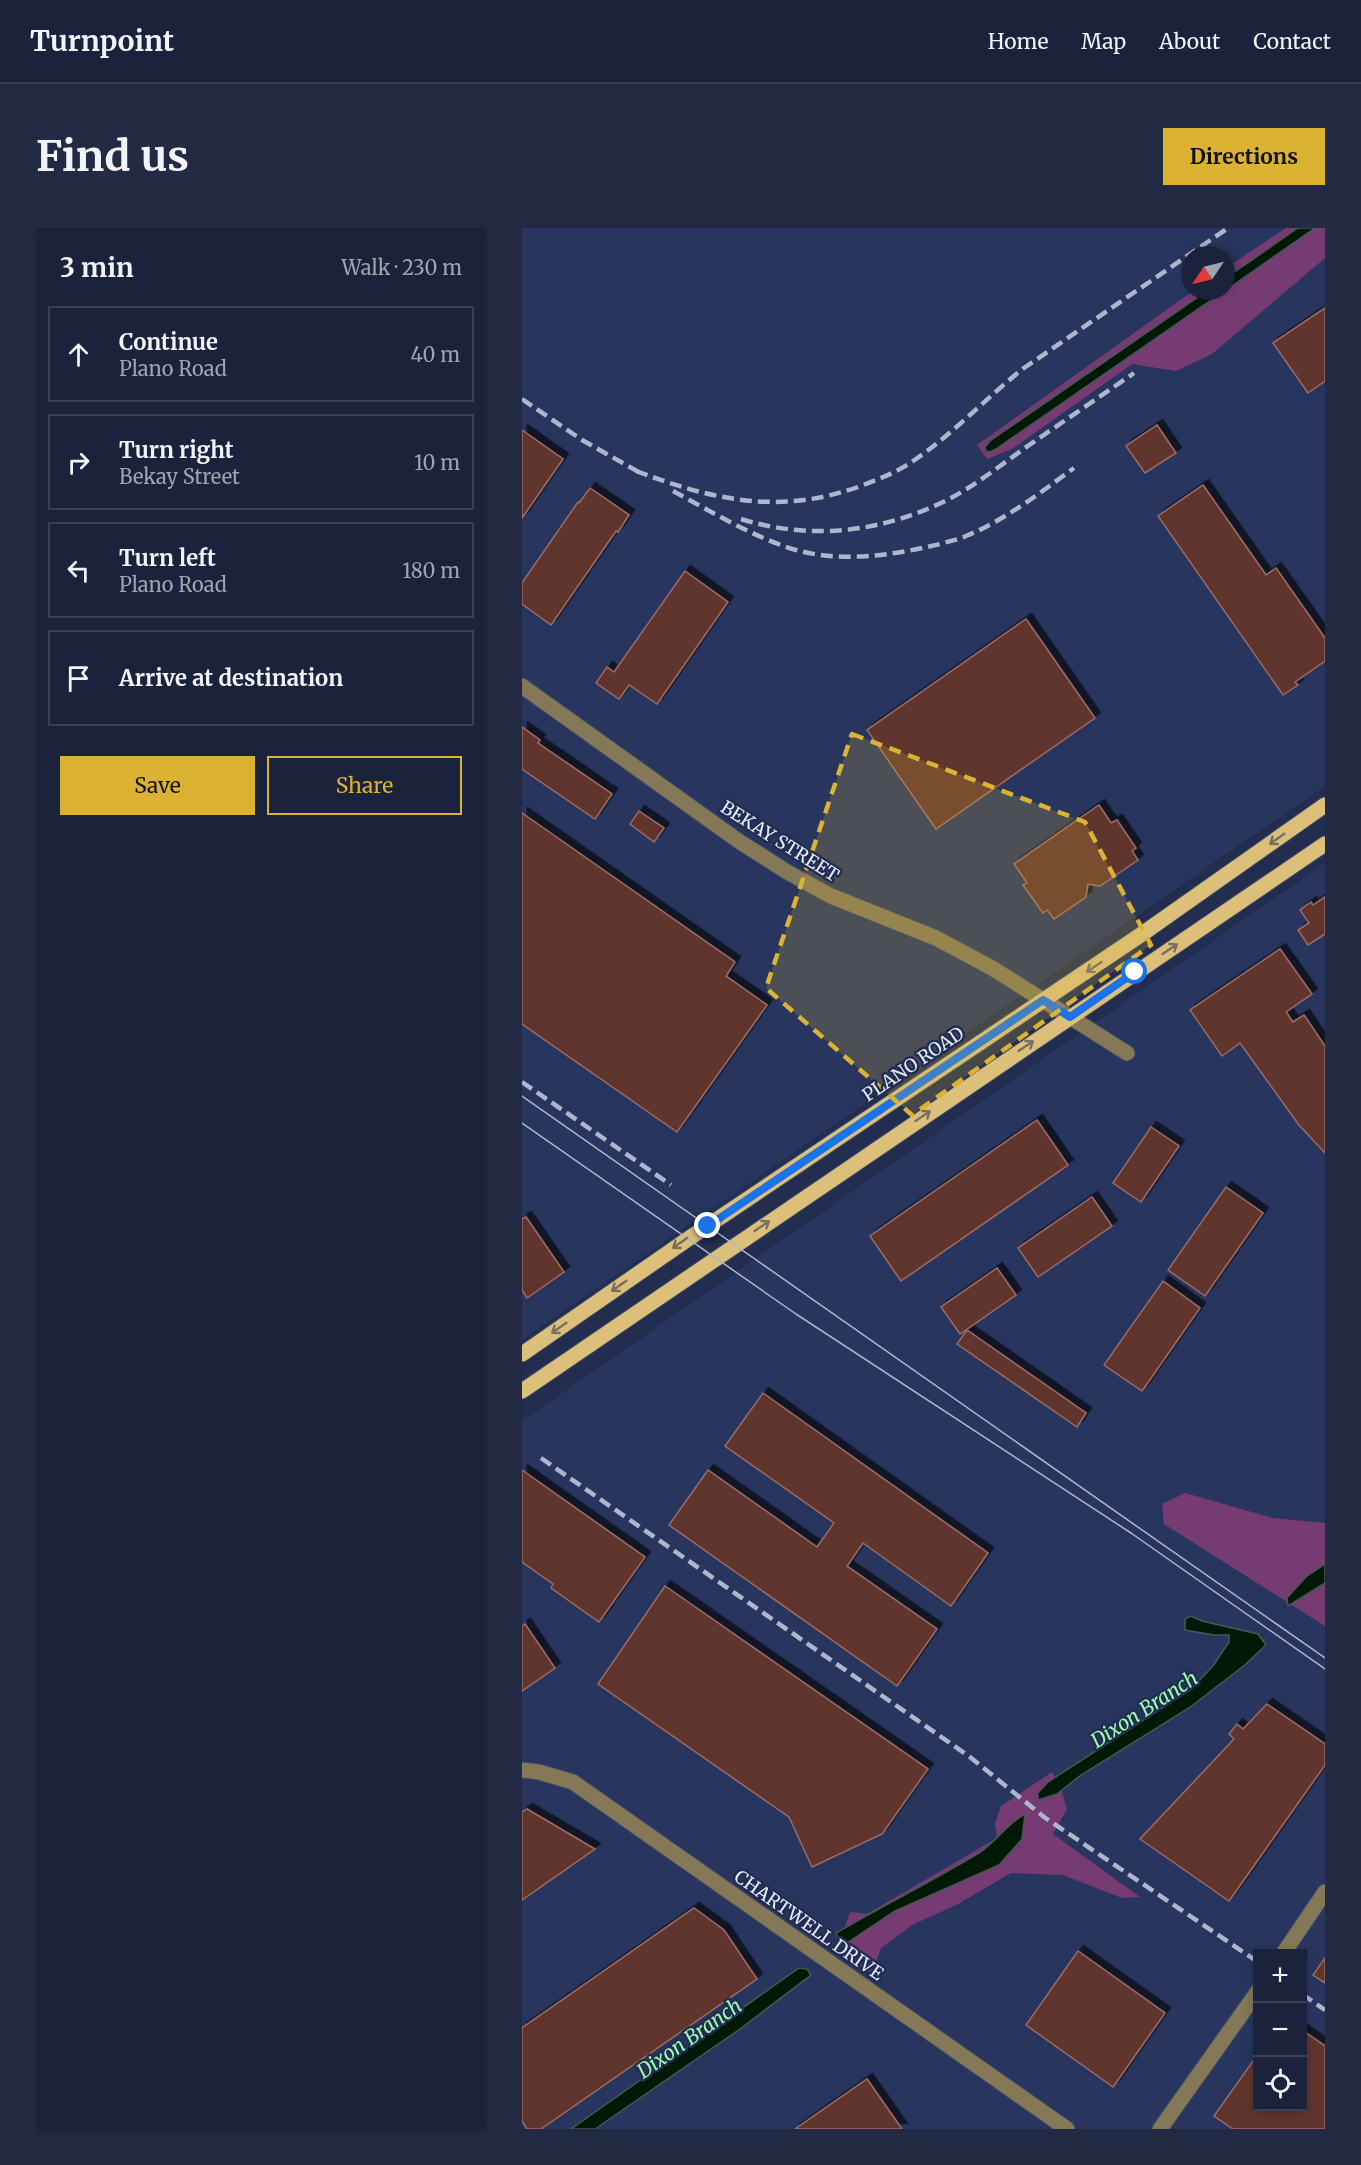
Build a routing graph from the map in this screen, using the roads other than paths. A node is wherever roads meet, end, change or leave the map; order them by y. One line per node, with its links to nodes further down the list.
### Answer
1 (522, 686): 4 (street, BEKAY STREET)
2 (1325, 805): 4 (main road, PLANO ROAD, one-way to 4)
3 (1325, 844): 5 (main road, one-way to 3)
4 (1043, 1000): 5 (street, BEKAY STREET); 7 (main road, PLANO ROAD, one-way to 7)
5 (1070, 1017): 6 (street, BEKAY STREET); 8 (main road, one-way to 5)
6 (1127, 1053)
7 (522, 1354)
8 (522, 1391)
9 (522, 1770): 13 (street, CHARTWELL DRIVE)
10 (1325, 1893): 11 (street)
11 (1286, 1949)
12 (1253, 1997): 14 (street)
13 (1067, 2129)
14 (1160, 2129)

